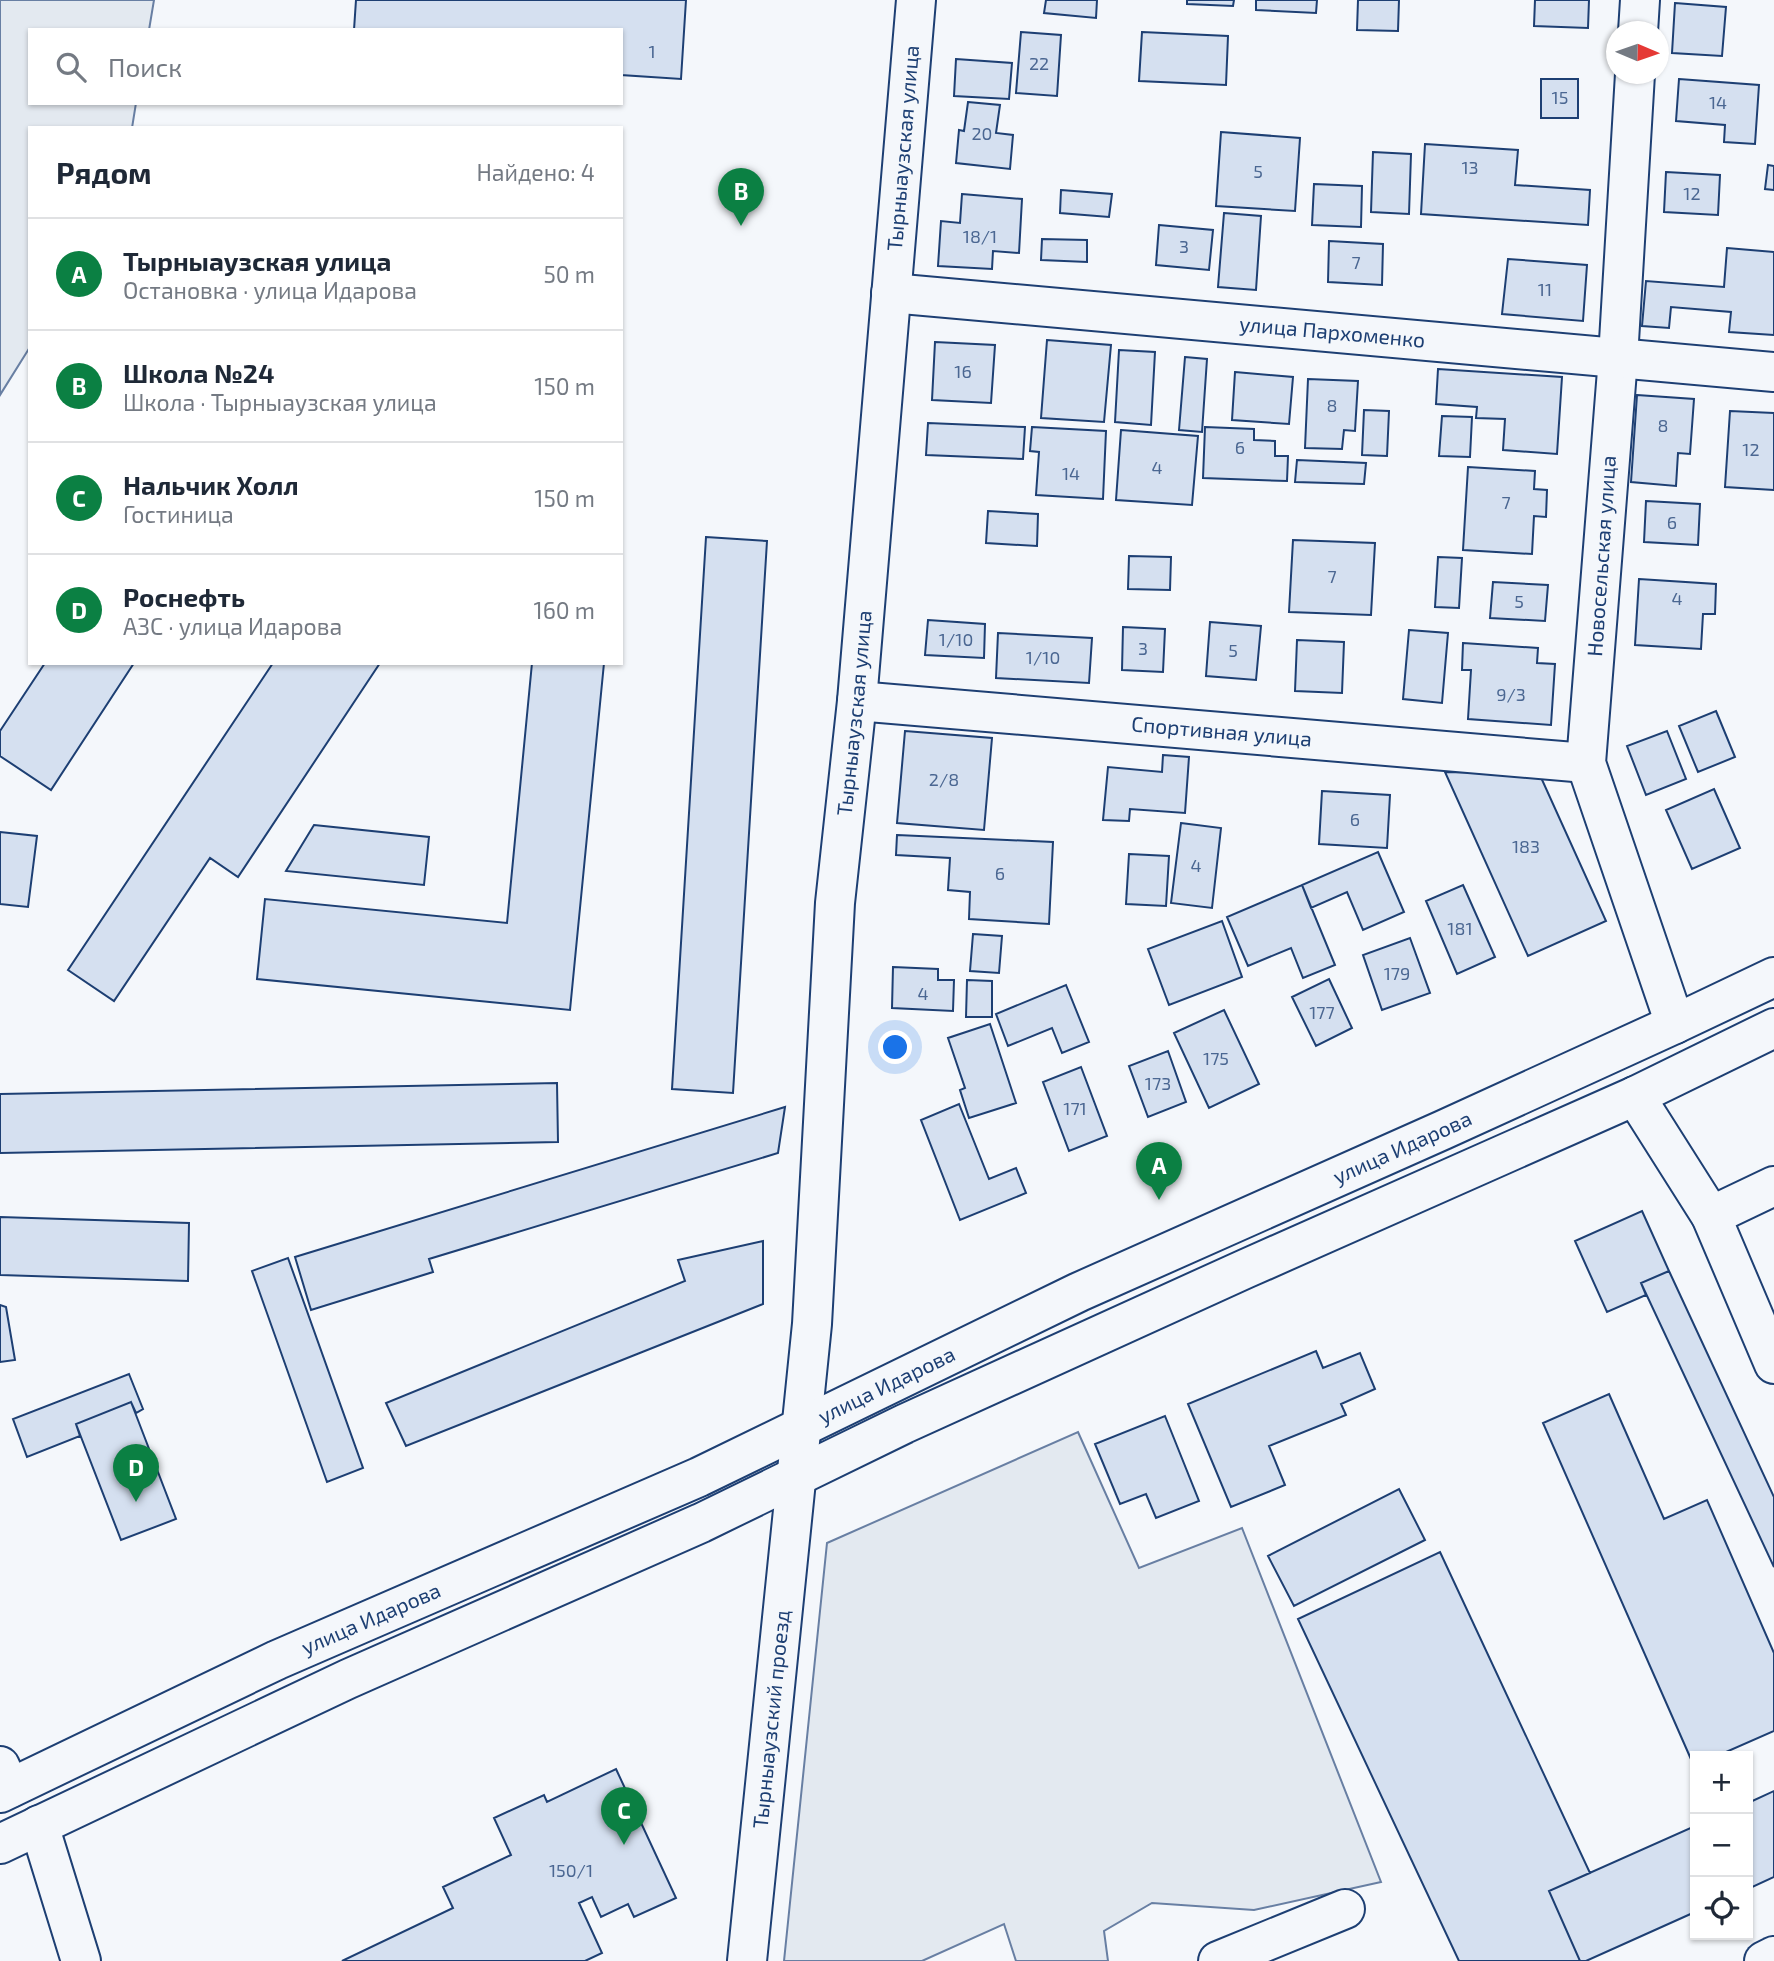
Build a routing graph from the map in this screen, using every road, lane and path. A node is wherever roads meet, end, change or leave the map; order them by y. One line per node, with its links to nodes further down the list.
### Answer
1 (916, 0): 5 (street, Тырныаузская улица)
2 (1640, 0): 3 (street)
3 (1639, 21)
4 (1634, 84): 6 (street, Новосельская улица)
5 (891, 293): 6 (street, улица Пархоменко); 8 (street, Тырныаузская улица)
6 (1618, 358): 7 (street, улица Пархоменко); 9 (street, Новосельская улица)
7 (1774, 372)
8 (857, 701): 9 (street, Спортивная улица); 17 (street, Тырныаузская улица)
9 (1586, 763): 11 (street, Новосельская улица)
10 (1774, 977): 11 (street, улица Идарова)
11 (1675, 1024): 17 (street, улица Идарова)
12 (1774, 1028): 13 (street, улица Идарова)
13 (1634, 1096): 15 (street); 18 (street, улица Идарова)
14 (1774, 1186): 15 (street)
15 (1711, 1216): 16 (street)
16 (1774, 1364)
17 (802, 1426): 18 (street, Тырныаузская улица); 19 (street, улица Идарова)
18 (797, 1476): 20 (street, улица Идарова); 25 (street, Тырныаузский проезд)
19 (3, 1783)
20 (39, 1825): 21 (street, улица Идарова); 24 (street)
21 (0, 1844)
22 (1345, 1909): 26 (street)
23 (1774, 1956): 27 (street)
24 (81, 1961)
25 (747, 1961)
26 (1218, 1961)
27 (1764, 1961)

